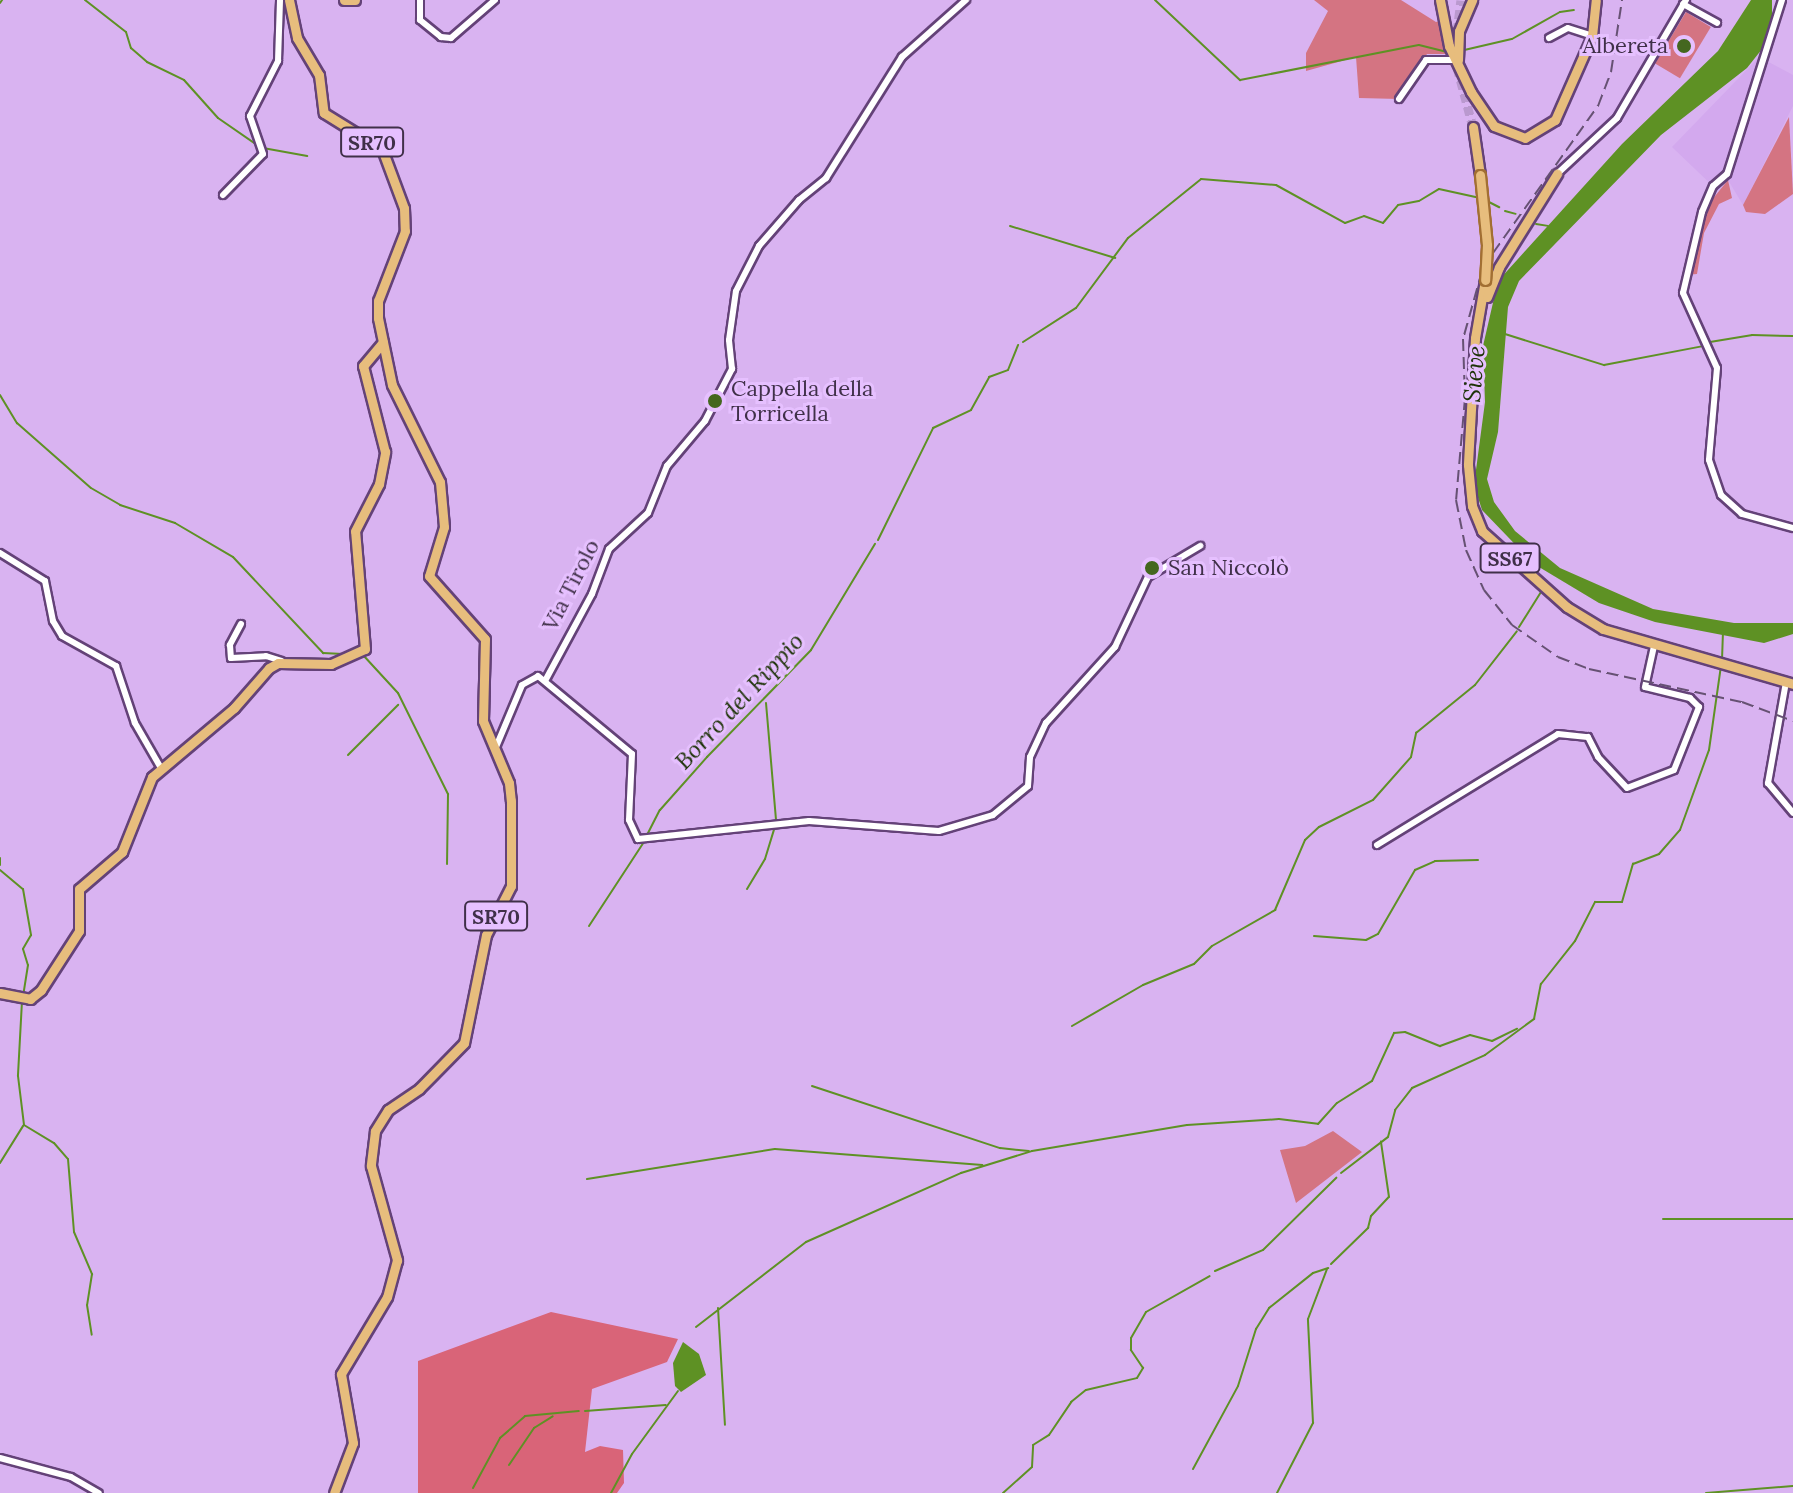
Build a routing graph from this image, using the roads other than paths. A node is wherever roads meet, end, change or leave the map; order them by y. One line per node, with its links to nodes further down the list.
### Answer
1 (280, 0): 21 (street)
2 (289, 0): 23 (main road, SR70)
3 (344, 0): 4 (main road)
4 (355, 0)
5 (420, 0): 6 (street)
6 (495, 0)
7 (966, 0): 30 (street, Via Tirolo)
8 (1440, 0): 16 (main road)
9 (1472, 0): 17 (main road)
10 (1596, 0): 14 (main road)
11 (1782, 0): 24 (street)
12 (1684, 2): 13 (street); 20 (street)
13 (1717, 23)
14 (1592, 36): 15 (street); 17 (main road)
15 (1549, 38)
16 (1452, 55): 17 (main road); 18 (street)
17 (1461, 75)
18 (1399, 99)
19 (1473, 127): 22 (main road, SS67, bridge)
20 (1557, 174): 22 (main road)
21 (223, 195)
22 (1475, 338): 28 (main road, SS67)
23 (383, 342): 29 (main road); 32 (main road, SR70)
24 (1793, 528)
25 (1200, 546): 30 (street)
26 (0, 553): 33 (street)
27 (241, 624): 29 (street)
28 (1654, 646): 31 (main road, SS67); 35 (street)
29 (287, 663): 33 (main road)
30 (545, 681): 32 (street)
31 (1790, 683): 34 (street)
32 (496, 757): 39 (main road, SR70)
33 (161, 768): 36 (main road)
34 (1793, 813)
35 (1377, 845)
36 (0, 993)
37 (0, 1458): 38 (street)
38 (99, 1493)
39 (334, 1493)

